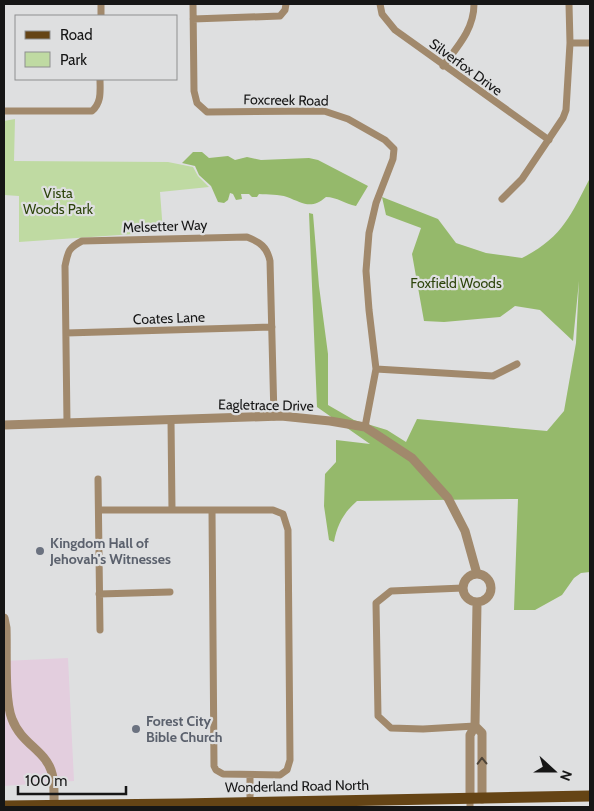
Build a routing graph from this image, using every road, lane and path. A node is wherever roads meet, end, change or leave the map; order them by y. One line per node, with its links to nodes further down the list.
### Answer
1 (193, 4): 6 (street, Foxcreek Road)
2 (286, 4): 6 (street)
3 (380, 4): 9 (street, Silverfox Drive)
4 (474, 4): 9 (street)
5 (569, 4): 7 (street)
6 (193, 18): 17 (street, Foxcreek Road)
7 (570, 43): 8 (street); 12 (street)
8 (590, 43)
9 (443, 66): 12 (street, Silverfox Drive)
10 (100, 80): 11 (street)
11 (5, 109)
12 (549, 140): 13 (street)
13 (502, 199)
14 (272, 327): 15 (street, Coates Lane); 15 (street, Melsetter Way); 18 (street, Melsetter Way)
15 (66, 333): 20 (street, Melsetter Way)
16 (517, 364): 17 (street)
17 (376, 370): 22 (street, Foxcreek Road)
18 (274, 417): 19 (street, Eagletrace Drive); 22 (street, Eagletrace Drive)
19 (171, 420): 20 (street, Eagletrace Drive); 25 (street)
20 (67, 423): 21 (street, Eagletrace Drive)
21 (4, 425)
22 (364, 427): 27 (street, Eagletrace Drive)
23 (98, 479): 24 (street)
24 (99, 510): 25 (street); 30 (street)
25 (172, 510): 26 (street)
26 (212, 510): 35 (street); 35 (street)
27 (476, 574): 28 (street); 31 (street)
28 (463, 588): 31 (street); 34 (street)
29 (170, 592): 30 (street)
30 (99, 594): 33 (street)
31 (477, 602): 34 (street)
32 (4, 618): 40 (street)
33 (100, 630)
34 (475, 726): 38 (street)
35 (250, 775): 37 (street)
36 (590, 796): 38 (main road, Wonderland Road North)
37 (250, 802): 38 (main road, Wonderland Road North); 41 (main road, Wonderland Road North)
38 (476, 803)
39 (4, 806): 40 (main road, Wonderland Road North)
40 (54, 806): 41 (main road, Wonderland Road North)
41 (181, 806)

